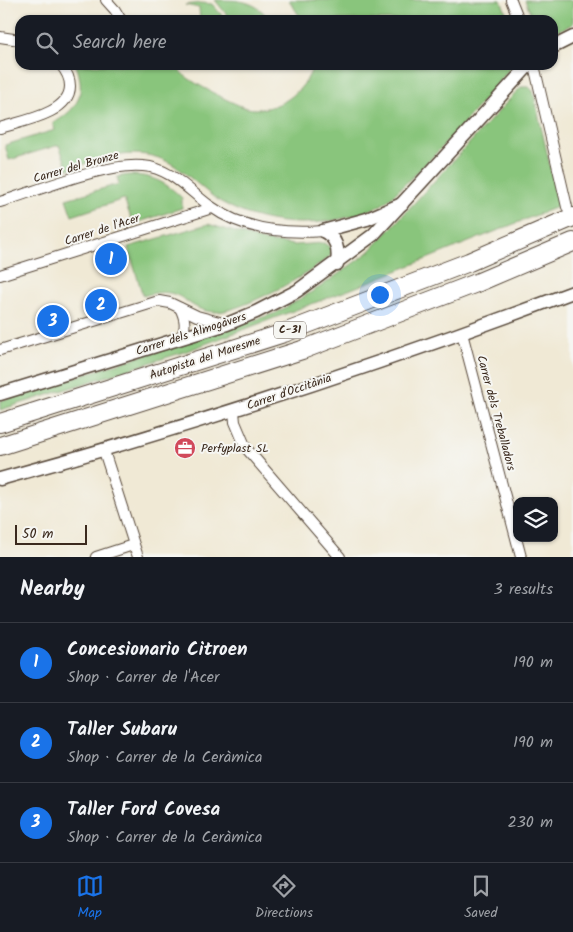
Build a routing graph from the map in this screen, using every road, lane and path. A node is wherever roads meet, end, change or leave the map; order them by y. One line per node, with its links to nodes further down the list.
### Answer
1 (106, 0): 3 (street)
2 (511, 0): 4 (street)
3 (118, 15)
4 (517, 15)
5 (0, 37): 7 (street)
6 (573, 37): 8 (street)
7 (15, 39)
8 (558, 44)
9 (64, 70): 12 (street)
10 (525, 70): 14 (street, Carrer dels Almogàvers)
11 (535, 70): 16 (street)
12 (0, 128)
13 (0, 202): 15 (street, Carrer del Bronze)
14 (404, 204): 17 (street); 19 (street, Carrer dels Almogàvers)
15 (212, 208): 17 (street, Carrer del Bronze); 20 (street, Carrer de l'Acer)
16 (570, 212): 29 (highway, Autopista del Maresme / C-31)
17 (323, 231): 19 (street)
18 (573, 242): 30 (highway, Autopista del Maresme / C-31)
19 (337, 264): 23 (street, Carrer dels Almogàvers)
20 (0, 275)
21 (573, 292): 24 (street, Carrer d'Occitània)
22 (180, 308): 23 (street); 25 (street); 26 (street)
23 (227, 324): 25 (street, Carrer dels Almogàvers)
24 (462, 333): 28 (street, Carrer d'Occitània); 37 (street, Carrer dels Treballadors)
25 (182, 337): 27 (street, Carrer dels Almogàvers)
26 (0, 350)
27 (0, 394)
28 (234, 411): 31 (street, Carrer d'Occitània); 36 (street)
29 (0, 423)
30 (0, 446)
31 (104, 451): 32 (street, Carrer d'Occitània); 33 (street)
32 (0, 479)
33 (134, 545): 34 (street); 35 (street)
34 (96, 557)
35 (138, 557)
36 (340, 557)
37 (521, 557)

